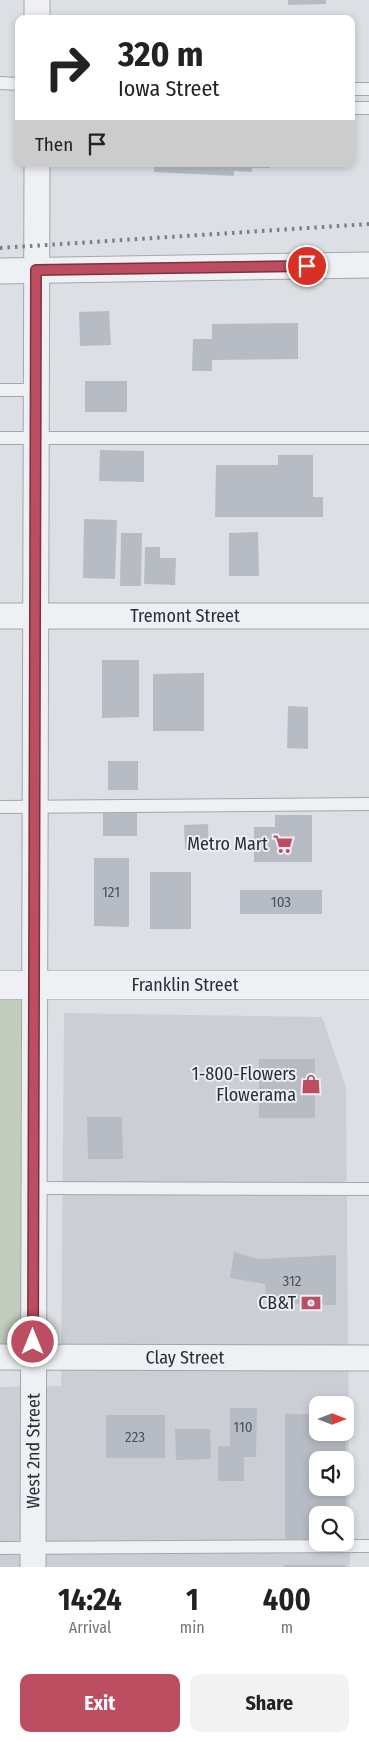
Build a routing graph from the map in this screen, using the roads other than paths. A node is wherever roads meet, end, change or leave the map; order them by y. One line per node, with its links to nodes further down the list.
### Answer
1 (37, 0): 2 (street)
2 (37, 15)
3 (0, 83): 4 (lane)
4 (15, 84)
5 (355, 89): 6 (lane)
6 (369, 89)
7 (355, 108): 8 (lane)
8 (369, 108)
9 (37, 167): 11 (street, West 2nd Street)
10 (369, 266): 11 (street)
11 (36, 270): 12 (street); 14 (street, West 2nd Street)
12 (0, 271)
13 (0, 390): 14 (lane)
14 (36, 390): 16 (street, West 2nd Street)
15 (0, 438): 16 (lane)
16 (36, 438): 17 (lane); 19 (street, West 2nd Street)
17 (369, 438)
18 (0, 616): 19 (street, Tremont Street)
19 (35, 616): 20 (street, Tremont Street); 23 (street, West 2nd Street)
20 (369, 616)
21 (369, 804): 23 (lane)
22 (0, 807): 23 (lane)
23 (35, 807): 25 (street, West 2nd Street)
24 (0, 985): 25 (street, Franklin Street)
25 (34, 985): 26 (street, Franklin Street); 27 (street, West 2nd Street)
26 (369, 985)
27 (34, 1188): 28 (lane); 30 (street, West 2nd Street)
28 (369, 1189)
29 (0, 1357): 30 (street, Clay Street)
30 (33, 1357): 31 (street, Clay Street); 34 (street, West 2nd Street)
31 (369, 1358)
32 (369, 1546): 34 (lane)
33 (0, 1548): 34 (lane)
34 (33, 1557)

